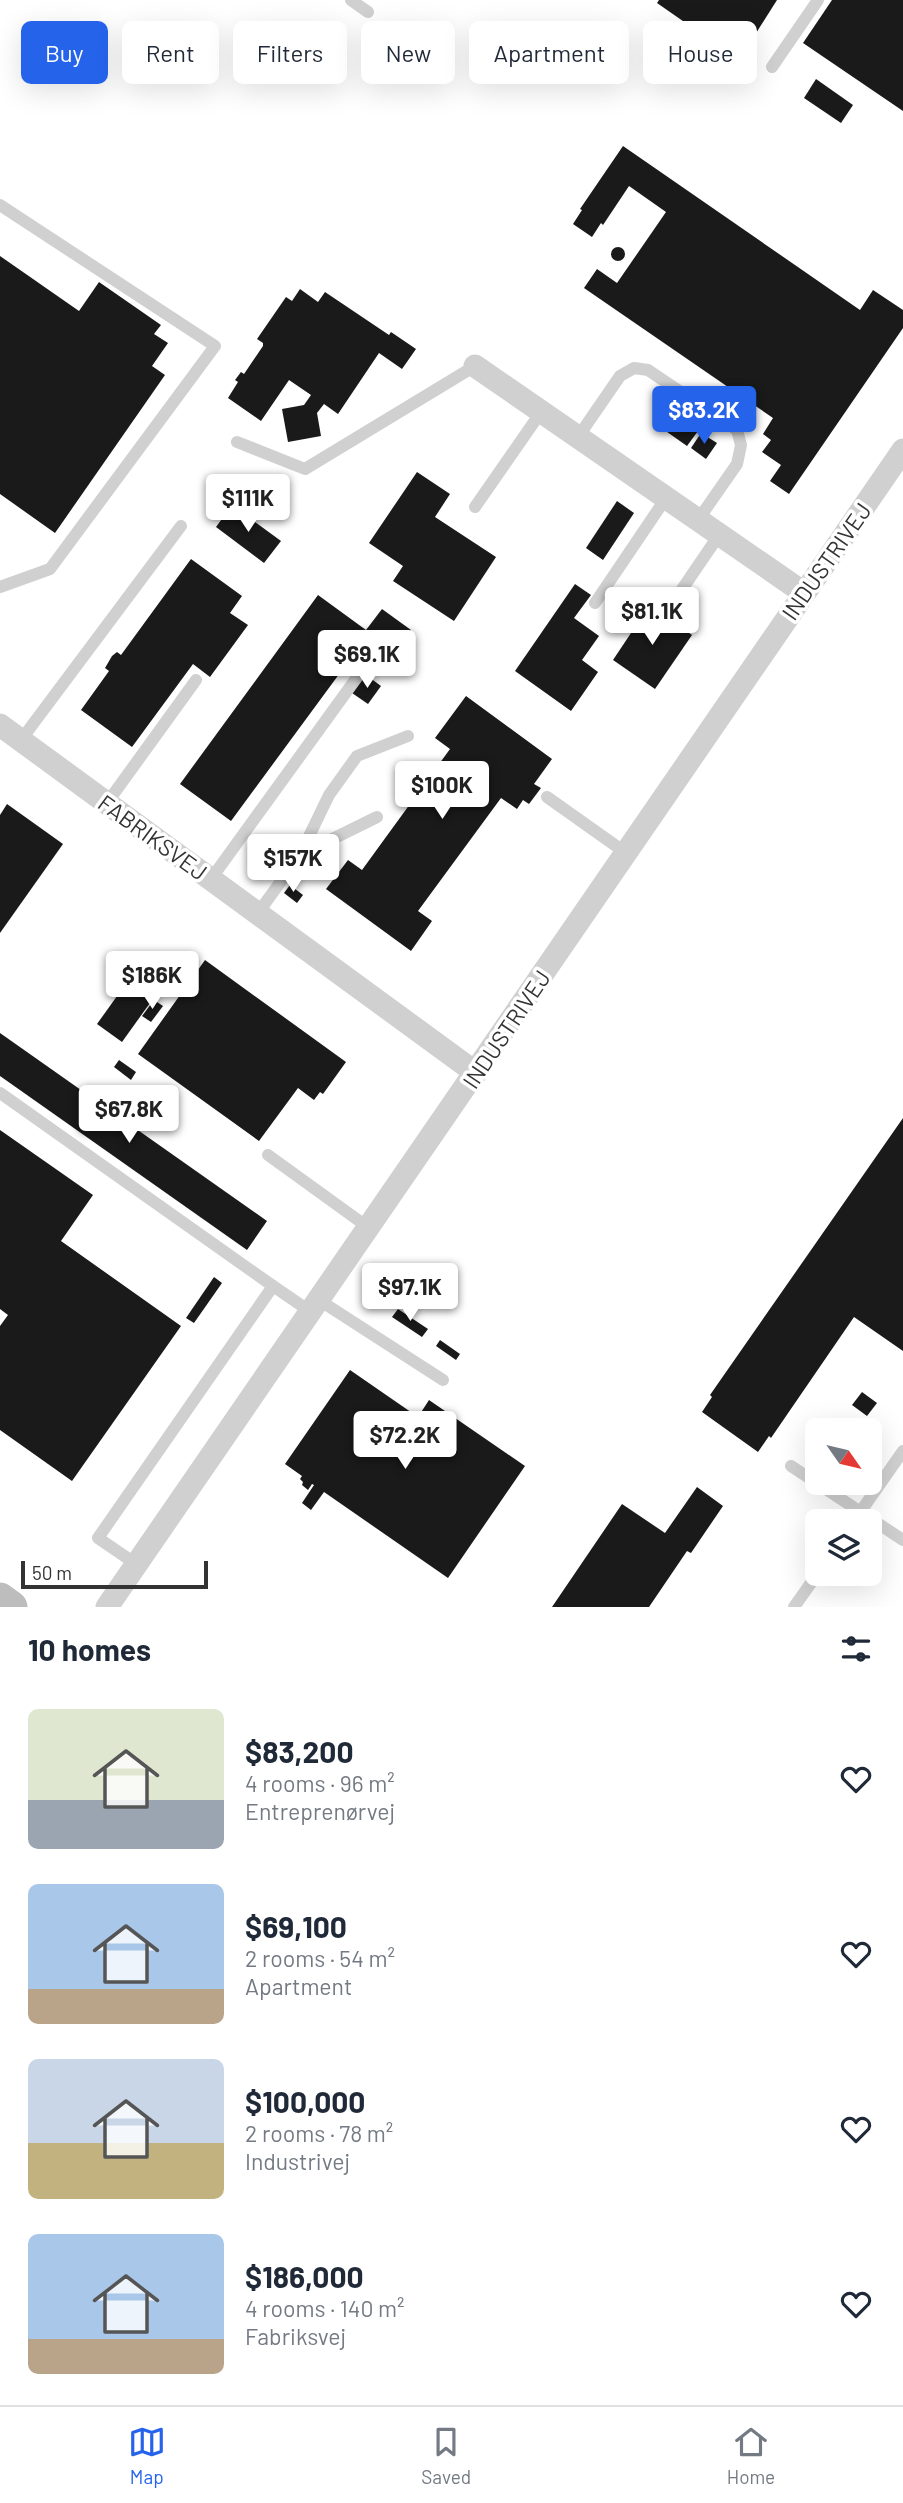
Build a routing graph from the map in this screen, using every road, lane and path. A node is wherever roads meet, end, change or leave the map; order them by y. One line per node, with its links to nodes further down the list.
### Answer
1 (351, 0): 3 (lane)
2 (818, 0): 4 (lane)
3 (368, 12)
4 (772, 67)
5 (0, 205): 16 (lane)
6 (475, 366): 7 (street); 9 (lane)
7 (541, 412): 8 (street); 12 (lane)
8 (578, 437): 11 (street); 13 (lane)
9 (237, 442)
10 (903, 450): 17 (street, INDUSTRIVEJ)
11 (666, 498): 13 (street); 18 (lane)
12 (475, 507)
13 (698, 520): 15 (street)
14 (181, 526): 24 (lane)
15 (719, 535): 17 (street); 19 (lane)
16 (0, 587)
17 (804, 593): 28 (street, INDUSTRIVEJ)
18 (595, 603)
19 (670, 607)
20 (363, 669): 30 (lane)
21 (196, 680): 26 (lane)
22 (0, 725): 24 (street, FABRIKSVEJ)
23 (408, 736): 29 (lane)
24 (21, 740): 26 (street, FABRIKSVEJ)
25 (547, 797): 28 (lane)
26 (107, 803): 30 (street, FABRIKSVEJ)
27 (377, 817): 29 (lane)
28 (626, 853): 32 (street, INDUSTRIVEJ)
29 (300, 855): 31 (lane)
30 (211, 879): 31 (street, FABRIKSVEJ)
31 (258, 914): 32 (street, FABRIKSVEJ)
32 (476, 1073): 35 (street, INDUSTRIVEJ)
33 (0, 1093): 36 (lane)
34 (268, 1155): 35 (lane)
35 (369, 1228): 37 (street, INDUSTRIVEJ)
36 (273, 1286): 37 (lane); 45 (lane)
37 (315, 1306): 38 (lane); 45 (street, INDUSTRIVEJ)
38 (443, 1380)
39 (903, 1451): 42 (lane)
40 (792, 1466): 41 (lane)
41 (849, 1509)
42 (863, 1509)
43 (882, 1529): 44 (lane)
44 (903, 1541)
45 (136, 1564): 49 (street, INDUSTRIVEJ)
46 (809, 1586): 50 (lane)
47 (0, 1599): 48 (street)
48 (10, 1607)
49 (107, 1607)
50 (794, 1607)

